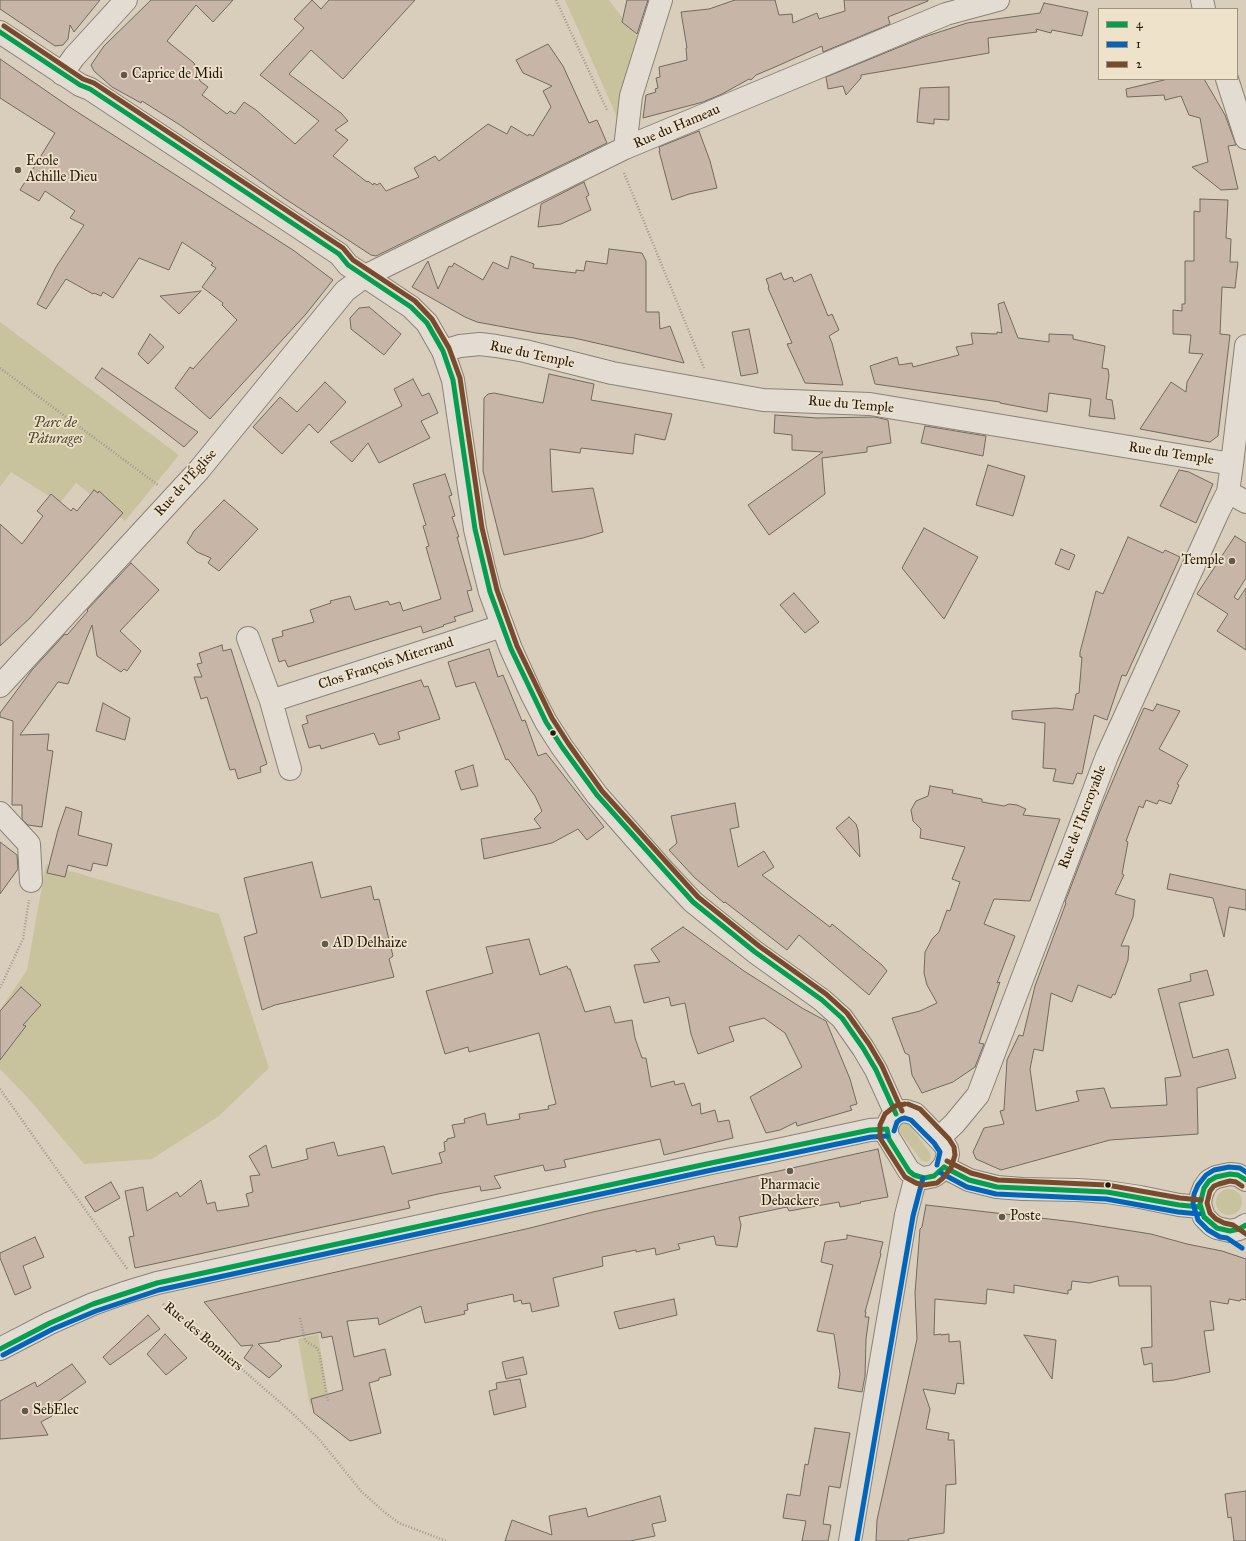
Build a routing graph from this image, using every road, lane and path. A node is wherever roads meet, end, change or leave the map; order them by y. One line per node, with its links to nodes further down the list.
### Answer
1 (126, 0): 6 (street)
2 (556, 0): 8 (path)
3 (660, 0): 10 (street)
4 (998, 0): 10 (street, Rue du Hameau)
5 (0, 32): 6 (street)
6 (62, 74): 11 (street)
7 (1227, 80): 9 (street)
8 (609, 113)
9 (1246, 138)
10 (625, 148): 11 (street, Rue du Hameau); 15 (path)
11 (365, 276): 13 (street); 17 (street, Rue de l'Église)
12 (1246, 346): 16 (street)
13 (443, 351): 15 (street, Rue du Temple); 19 (street)
14 (0, 368): 17 (path)
15 (713, 391): 16 (street, Rue du Temple)
16 (1232, 464): 18 (street, Rue du Temple)
17 (174, 497): 21 (street, Rue de l'Église)
18 (1237, 497): 29 (street, Rue de l'Incroyable)
19 (502, 626): 22 (street, Clos François Miterrand); 28 (street)
20 (248, 638): 22 (street)
21 (0, 686)
22 (270, 701): 23 (street)
23 (290, 769)
24 (0, 813): 25 (street)
25 (31, 881): 26 (path)
26 (0, 988)
27 (0, 1090): 35 (path, Rue des Bonniers)
28 (891, 1121): 29 (street); 31 (street); 35 (street)
29 (939, 1138): 30 (street)
30 (944, 1167): 31 (street); 33 (street)
31 (916, 1176): 40 (street)
32 (1246, 1180): 33 (street)
33 (1200, 1207): 34 (street)
34 (1241, 1232)
35 (144, 1287): 37 (street); 39 (path, Rue des Bonniers)
36 (300, 1318): 38 (path)
37 (0, 1349)
38 (328, 1402)
39 (446, 1541)
40 (850, 1541)

